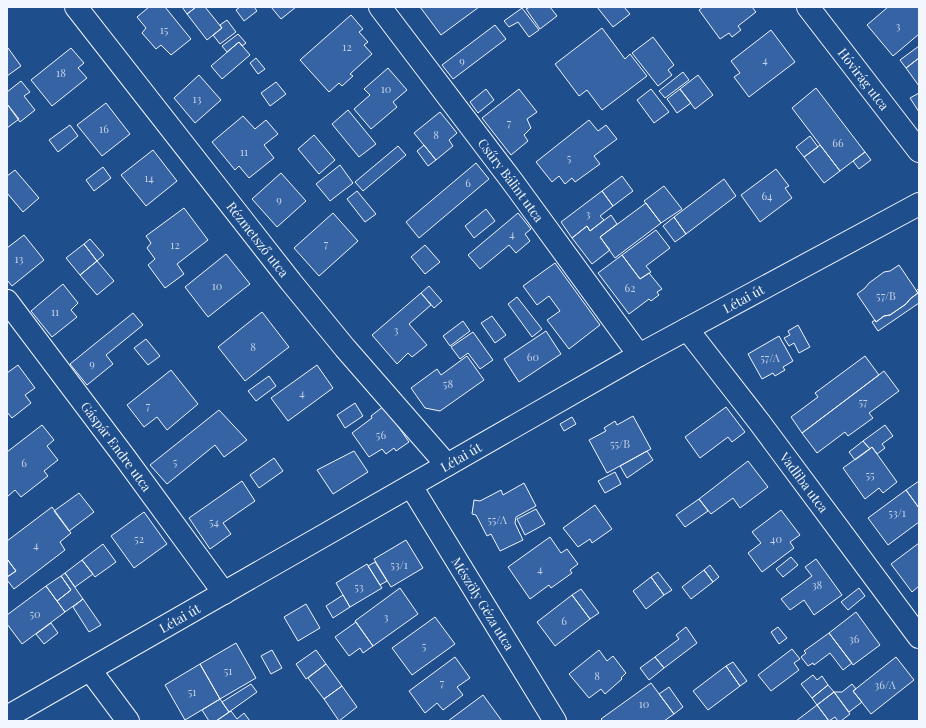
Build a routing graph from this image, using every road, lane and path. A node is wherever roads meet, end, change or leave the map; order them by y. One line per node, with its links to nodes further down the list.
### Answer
1 (76, 7): 9 (street, Rézmetsző utca)
2 (380, 7): 8 (street, Csűry Bálint utca)
3 (808, 7): 4 (street, Hóvirág utca)
4 (919, 151)
5 (919, 204): 7 (street, Létai út)
6 (7, 301): 11 (street, Gáspár Endre utca)
7 (687, 329): 8 (street, Létai út); 12 (street, Vadliba utca)
8 (639, 355): 9 (street, Létai út)
9 (447, 465): 10 (street, Létai út)
10 (412, 486): 11 (street, Létai út); 16 (street, Mészöly Géza utca)
11 (224, 593): 13 (street, Létai út)
12 (919, 637)
13 (90, 670): 14 (street, Létai út); 15 (street)
14 (7, 718)
15 (128, 721)
16 (555, 721)

